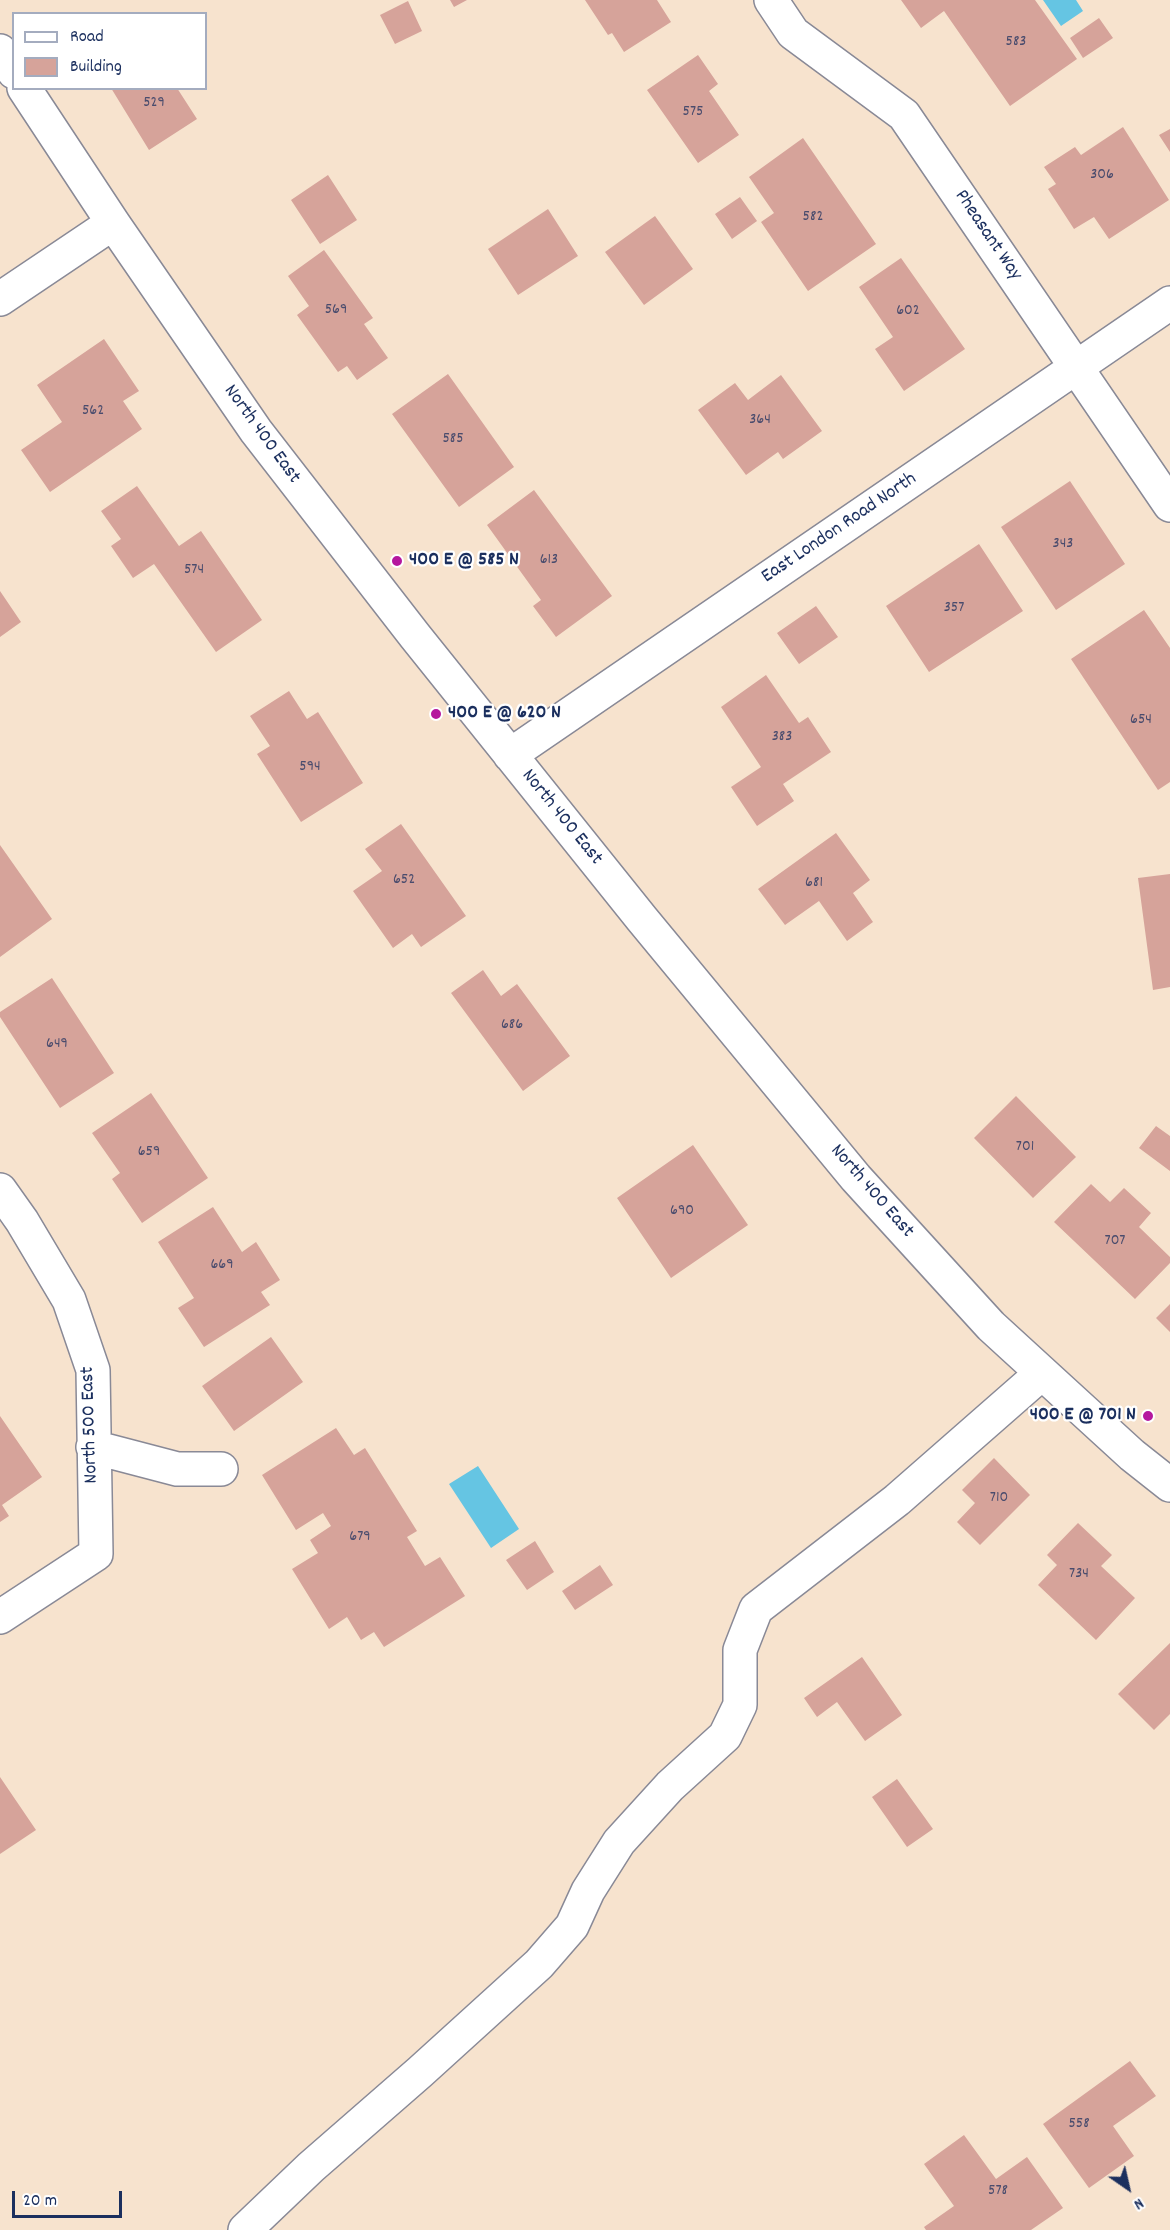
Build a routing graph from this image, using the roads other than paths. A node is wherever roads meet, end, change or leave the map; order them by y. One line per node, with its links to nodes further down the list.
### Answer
1 (771, 0): 8 (street, Pheasant Way)
2 (0, 51): 3 (street)
3 (12, 69)
4 (25, 90): 5 (street, North 400 East)
5 (113, 223): 6 (street); 10 (street, North 400 East)
6 (0, 300)
7 (1170, 303): 8 (street, East London Road North)
8 (1076, 366): 9 (street, Pheasant Way); 10 (street, East London Road North)
9 (1170, 505)
10 (510, 755): 12 (street, North 400 East)
11 (0, 1190): 13 (street, North 500 East)
12 (1042, 1373): 15 (street, North 400 East); 17 (street)
13 (93, 1447): 14 (street); 16 (street, North 500 East)
14 (221, 1469)
15 (1170, 1485)
16 (9, 1611)
17 (245, 2230)

